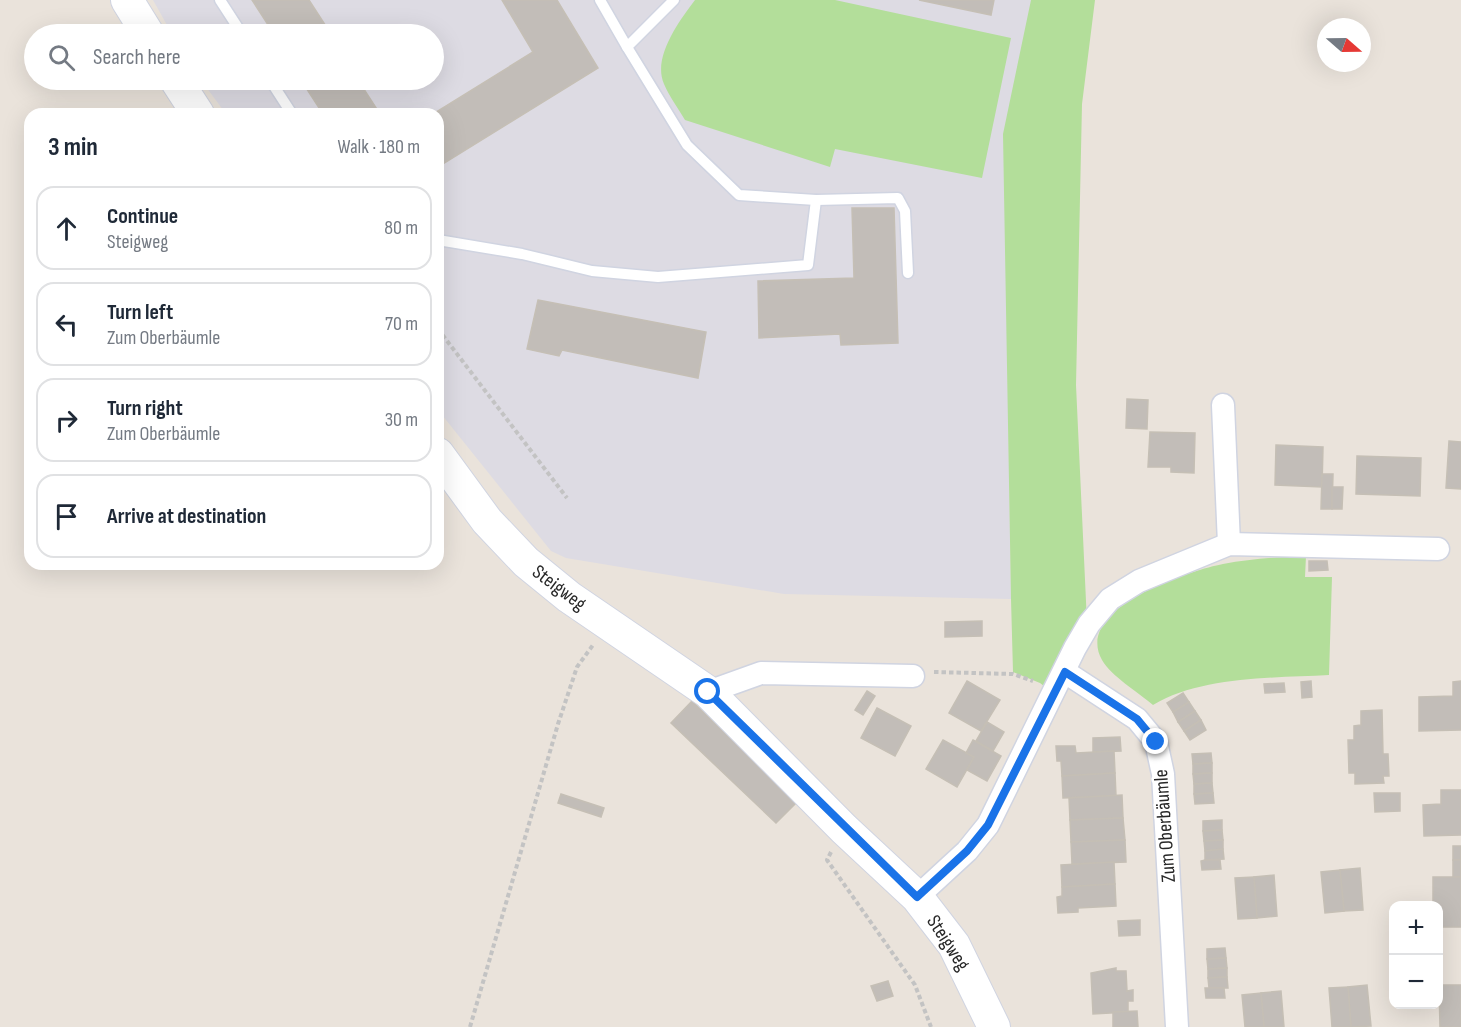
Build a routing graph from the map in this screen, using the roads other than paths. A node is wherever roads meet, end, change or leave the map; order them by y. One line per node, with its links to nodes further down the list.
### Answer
1 (127, 0): 5 (street)
2 (220, 0): 6 (lane)
3 (600, 0): 7 (lane)
4 (674, 0): 7 (lane)
5 (142, 24)
6 (236, 24)
7 (627, 47): 12 (lane)
8 (182, 90): 10 (street)
9 (276, 90): 11 (lane)
10 (194, 108)
11 (288, 108)
12 (816, 200): 13 (lane); 14 (lane)
13 (444, 241)
14 (908, 273)
15 (1223, 405): 17 (street)
16 (444, 462): 21 (street, Steigweg)
17 (1228, 544): 18 (street); 19 (street)
18 (1438, 549)
19 (1065, 672): 22 (street); 24 (street, Zum Oberbäumle)
20 (914, 676): 21 (street)
21 (708, 692): 22 (street, Steigweg)
22 (917, 897): 23 (street, Steigweg)
23 (994, 1027)
24 (1177, 1027)

